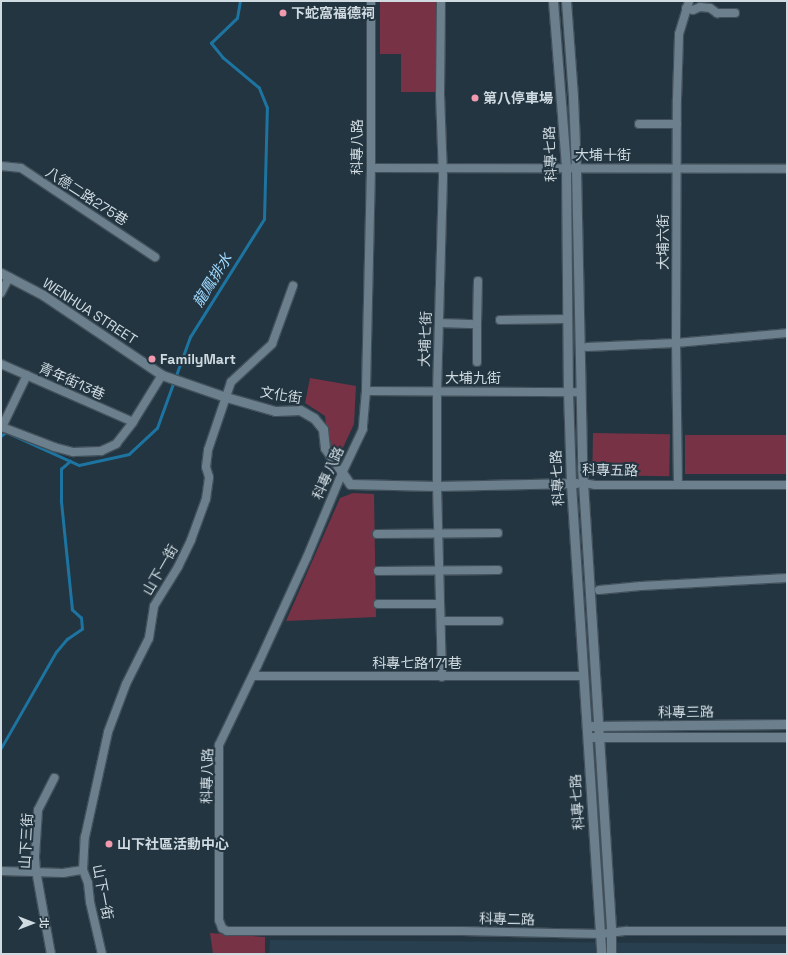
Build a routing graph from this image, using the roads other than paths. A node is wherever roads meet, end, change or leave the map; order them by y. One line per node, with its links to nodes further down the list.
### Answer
1 (371, 1): 11 (street, 科專八路)
2 (441, 1): 10 (street, 大埔七街)
3 (553, 1): 12 (street, 科專七路)
4 (566, 1): 14 (street, 科專七路)
5 (687, 4): 6 (street); 8 (street, 大埔六街)
6 (735, 13)
7 (640, 124): 8 (street)
8 (677, 124): 13 (street, 大埔六街)
9 (1, 166): 16 (street, 八德二路275巷)
10 (443, 167): 11 (street, 大埔十街); 12 (street, 大埔十街); 23 (street, 大埔七街)
11 (371, 168): 33 (street, 科專八路)
12 (566, 168): 14 (street, 大埔十街); 21 (street, 科專七路)
13 (676, 168): 14 (street, 大埔十街); 15 (street, 大埔十街); 26 (street, 大埔六街)
14 (576, 169): 36 (street, 科專七路)
15 (787, 169)
16 (155, 257)
17 (5, 275): 20 (street); 31 (street, WENHUA STREET)
18 (478, 281): 24 (street)
19 (293, 286): 37 (street, 山下一街)
20 (1, 293)
21 (567, 318): 22 (street); 35 (street, 科專七路)
22 (500, 320)
23 (439, 323): 24 (street); 34 (street, 大埔七街)
24 (477, 324): 28 (street)
25 (787, 333): 26 (street)
26 (676, 343): 27 (street); 42 (street, 大埔六街)
27 (587, 347)
28 (477, 362)
29 (1, 364): 30 (street, 青年街13巷)
30 (27, 375): 38 (street, 青年街13巷); 38 (street)
31 (162, 375): 32 (street, WENHUA STREET); 38 (street)
32 (178, 380): 37 (street, 文化街)
33 (366, 391): 34 (street, 大埔九街); 39 (street, 科專八路)
34 (437, 391): 35 (street, 大埔九街); 43 (street, 大埔七街)
35 (568, 392): 36 (street, 大埔九街); 41 (street, 科專七路)
36 (580, 392): 40 (street, 科專七路)
37 (226, 397): 39 (street, 文化街); 67 (street, 山下一街)
38 (133, 422)
39 (342, 473): 43 (street, 科專五路); 57 (street, 科專八路)
40 (583, 483): 41 (street, 科專五路); 42 (street, 科專五路); 62 (street, 科專七路)
41 (571, 484): 43 (street, 科專五路); 58 (street, 科專七路)
42 (678, 485): 44 (street, 科專五路)
43 (437, 486): 46 (street, 大埔七街)
44 (787, 486)
45 (377, 534): 46 (street)
46 (439, 534): 47 (street); 50 (street, 大埔七街)
47 (498, 534)
48 (498, 570): 50 (street)
49 (378, 571): 50 (street)
50 (439, 571): 54 (street, 大埔七街)
51 (787, 578): 52 (street)
52 (599, 590)
53 (378, 604): 54 (street)
54 (440, 604): 55 (street, 大埔七街)
55 (440, 621): 56 (street); 59 (street, 大埔七街)
56 (499, 621)
57 (253, 676): 59 (street, 科專七路171巷); 70 (street, 科專八路)
58 (582, 676): 59 (street, 科專七路171巷); 61 (street, 科專七路)
59 (442, 677)
60 (787, 724): 62 (street, 科專三路)
61 (586, 726): 62 (street, 科專三路); 64 (street, 科專七路)
62 (598, 726): 65 (street, 科專七路)
63 (787, 736): 65 (street, 科專三路)
64 (586, 737): 65 (street, 科專三路); 73 (street, 科專七路)
65 (599, 737): 72 (street, 科專七路)
66 (54, 778): 69 (street, 山下三街)
67 (83, 870): 69 (street); 75 (street, 山下一街)
68 (1, 871): 69 (street)
69 (36, 871): 74 (street, 山下三街)
70 (227, 931): 73 (street, 科專二路)
71 (787, 931): 72 (street, 科專二路)
72 (611, 932): 73 (street, 科專二路); 77 (street, 科專七路)
73 (601, 934): 76 (street, 科專七路)
74 (51, 954)
75 (102, 954)
76 (601, 954)
77 (611, 954)

